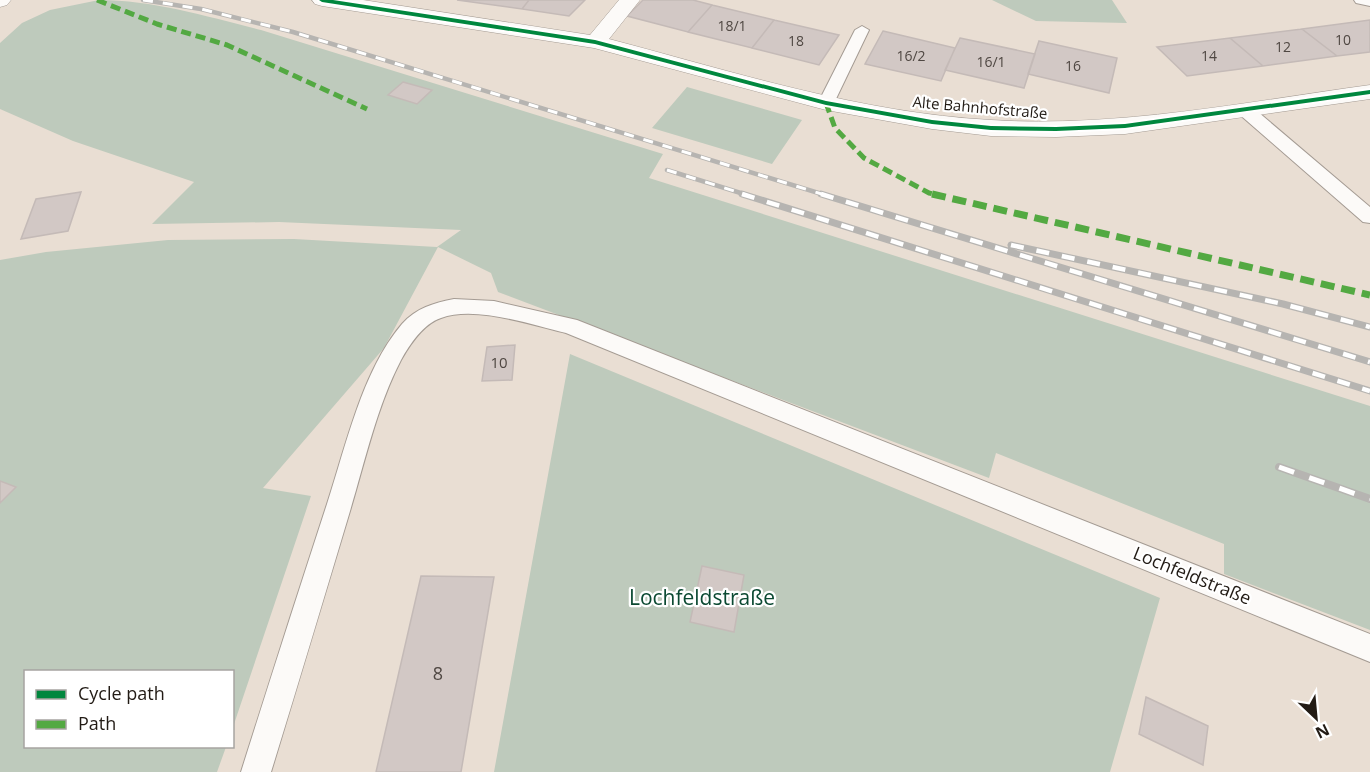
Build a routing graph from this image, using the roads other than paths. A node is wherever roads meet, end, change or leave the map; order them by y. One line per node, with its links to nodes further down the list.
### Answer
1 (322, 0): 6 (street, Alte Bahnhofstraße)
2 (630, 0): 6 (street)
3 (1361, 0): 4 (lane)
4 (1370, 2)
5 (862, 30): 8 (lane)
6 (595, 42): 8 (street, Alte Bahnhofstraße)
7 (1370, 92): 9 (street, Alte Bahnhofstraße)
8 (826, 103): 9 (street, Alte Bahnhofstraße)
9 (1245, 110): 10 (lane)
10 (1370, 217)
11 (1370, 648): 12 (lane, Lochfeldstraße)
12 (256, 772)

